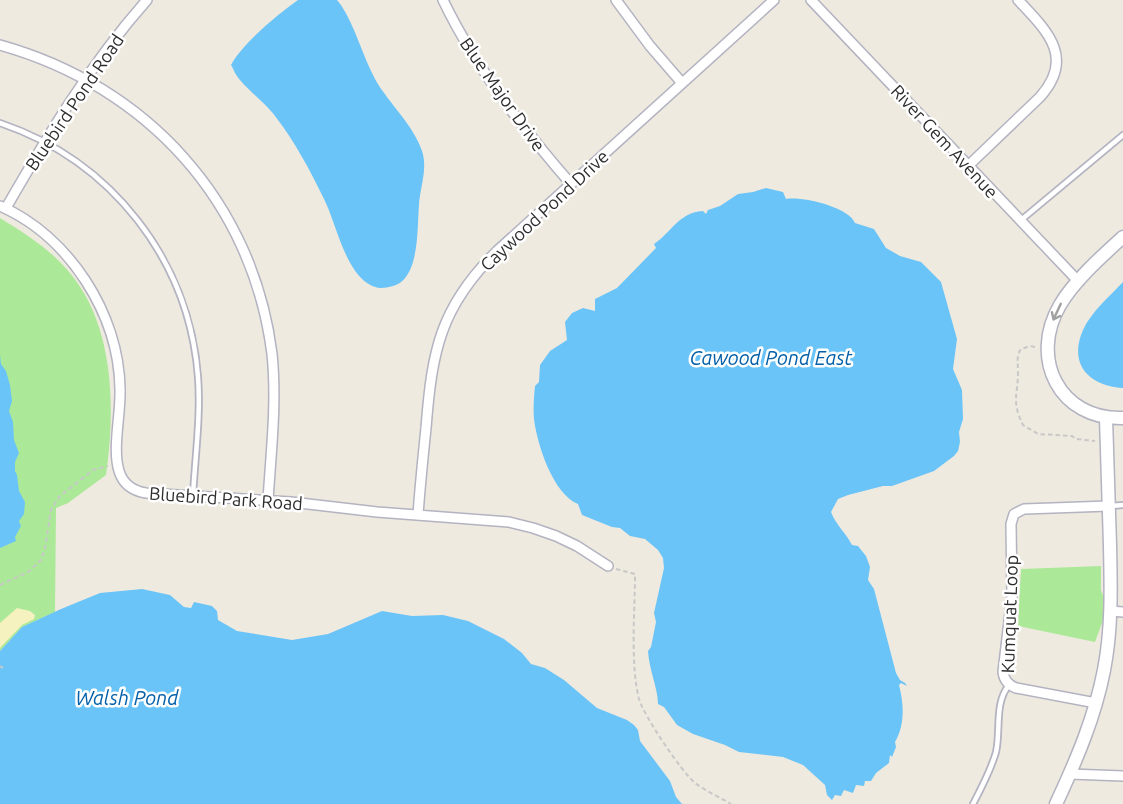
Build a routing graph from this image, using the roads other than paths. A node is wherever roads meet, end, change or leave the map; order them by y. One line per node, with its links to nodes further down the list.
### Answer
1 (147, 0): 8 (street, Bluebird Pond Road)
2 (443, 0): 14 (street, Blue Major Drive)
3 (616, 0): 9 (street)
4 (774, 0): 9 (street, Caywood Pond Drive)
5 (811, 0): 13 (street, River Gem Avenue)
6 (1018, 0): 13 (street)
7 (0, 45): 8 (street)
8 (85, 79): 12 (street, Bluebird Pond Road); 22 (street)
9 (682, 83): 14 (street, Caywood Pond Drive)
10 (0, 123): 12 (lane)
11 (1123, 135): 16 (lane)
12 (44, 142): 15 (street, Bluebird Pond Road); 21 (lane)
13 (968, 166): 16 (street, River Gem Avenue)
14 (571, 184): 25 (street, Caywood Pond Drive)
15 (3, 207): 21 (street, Bluebird Park Road)
16 (1020, 221): 18 (street, River Gem Avenue)
17 (1123, 237): 18 (street)
18 (1079, 282): 19 (street, one-way to 19)
19 (1106, 418): 20 (street); 23 (street)
20 (1123, 418)
21 (193, 496): 22 (street, Bluebird Park Road)
22 (268, 500): 25 (street, Bluebird Park Road)
23 (1109, 506): 24 (lane); 27 (street); 28 (street, Kumquat Loop)
24 (1123, 506)
25 (418, 515): 26 (street, Bluebird Park Road)
26 (608, 566)
27 (1117, 612): 29 (street)
28 (1009, 684): 29 (street, Kumquat Loop); 32 (lane)
29 (1096, 703): 30 (street)
30 (1070, 774): 31 (street); 33 (street)
31 (1123, 776)
32 (973, 804)
33 (1056, 804)

